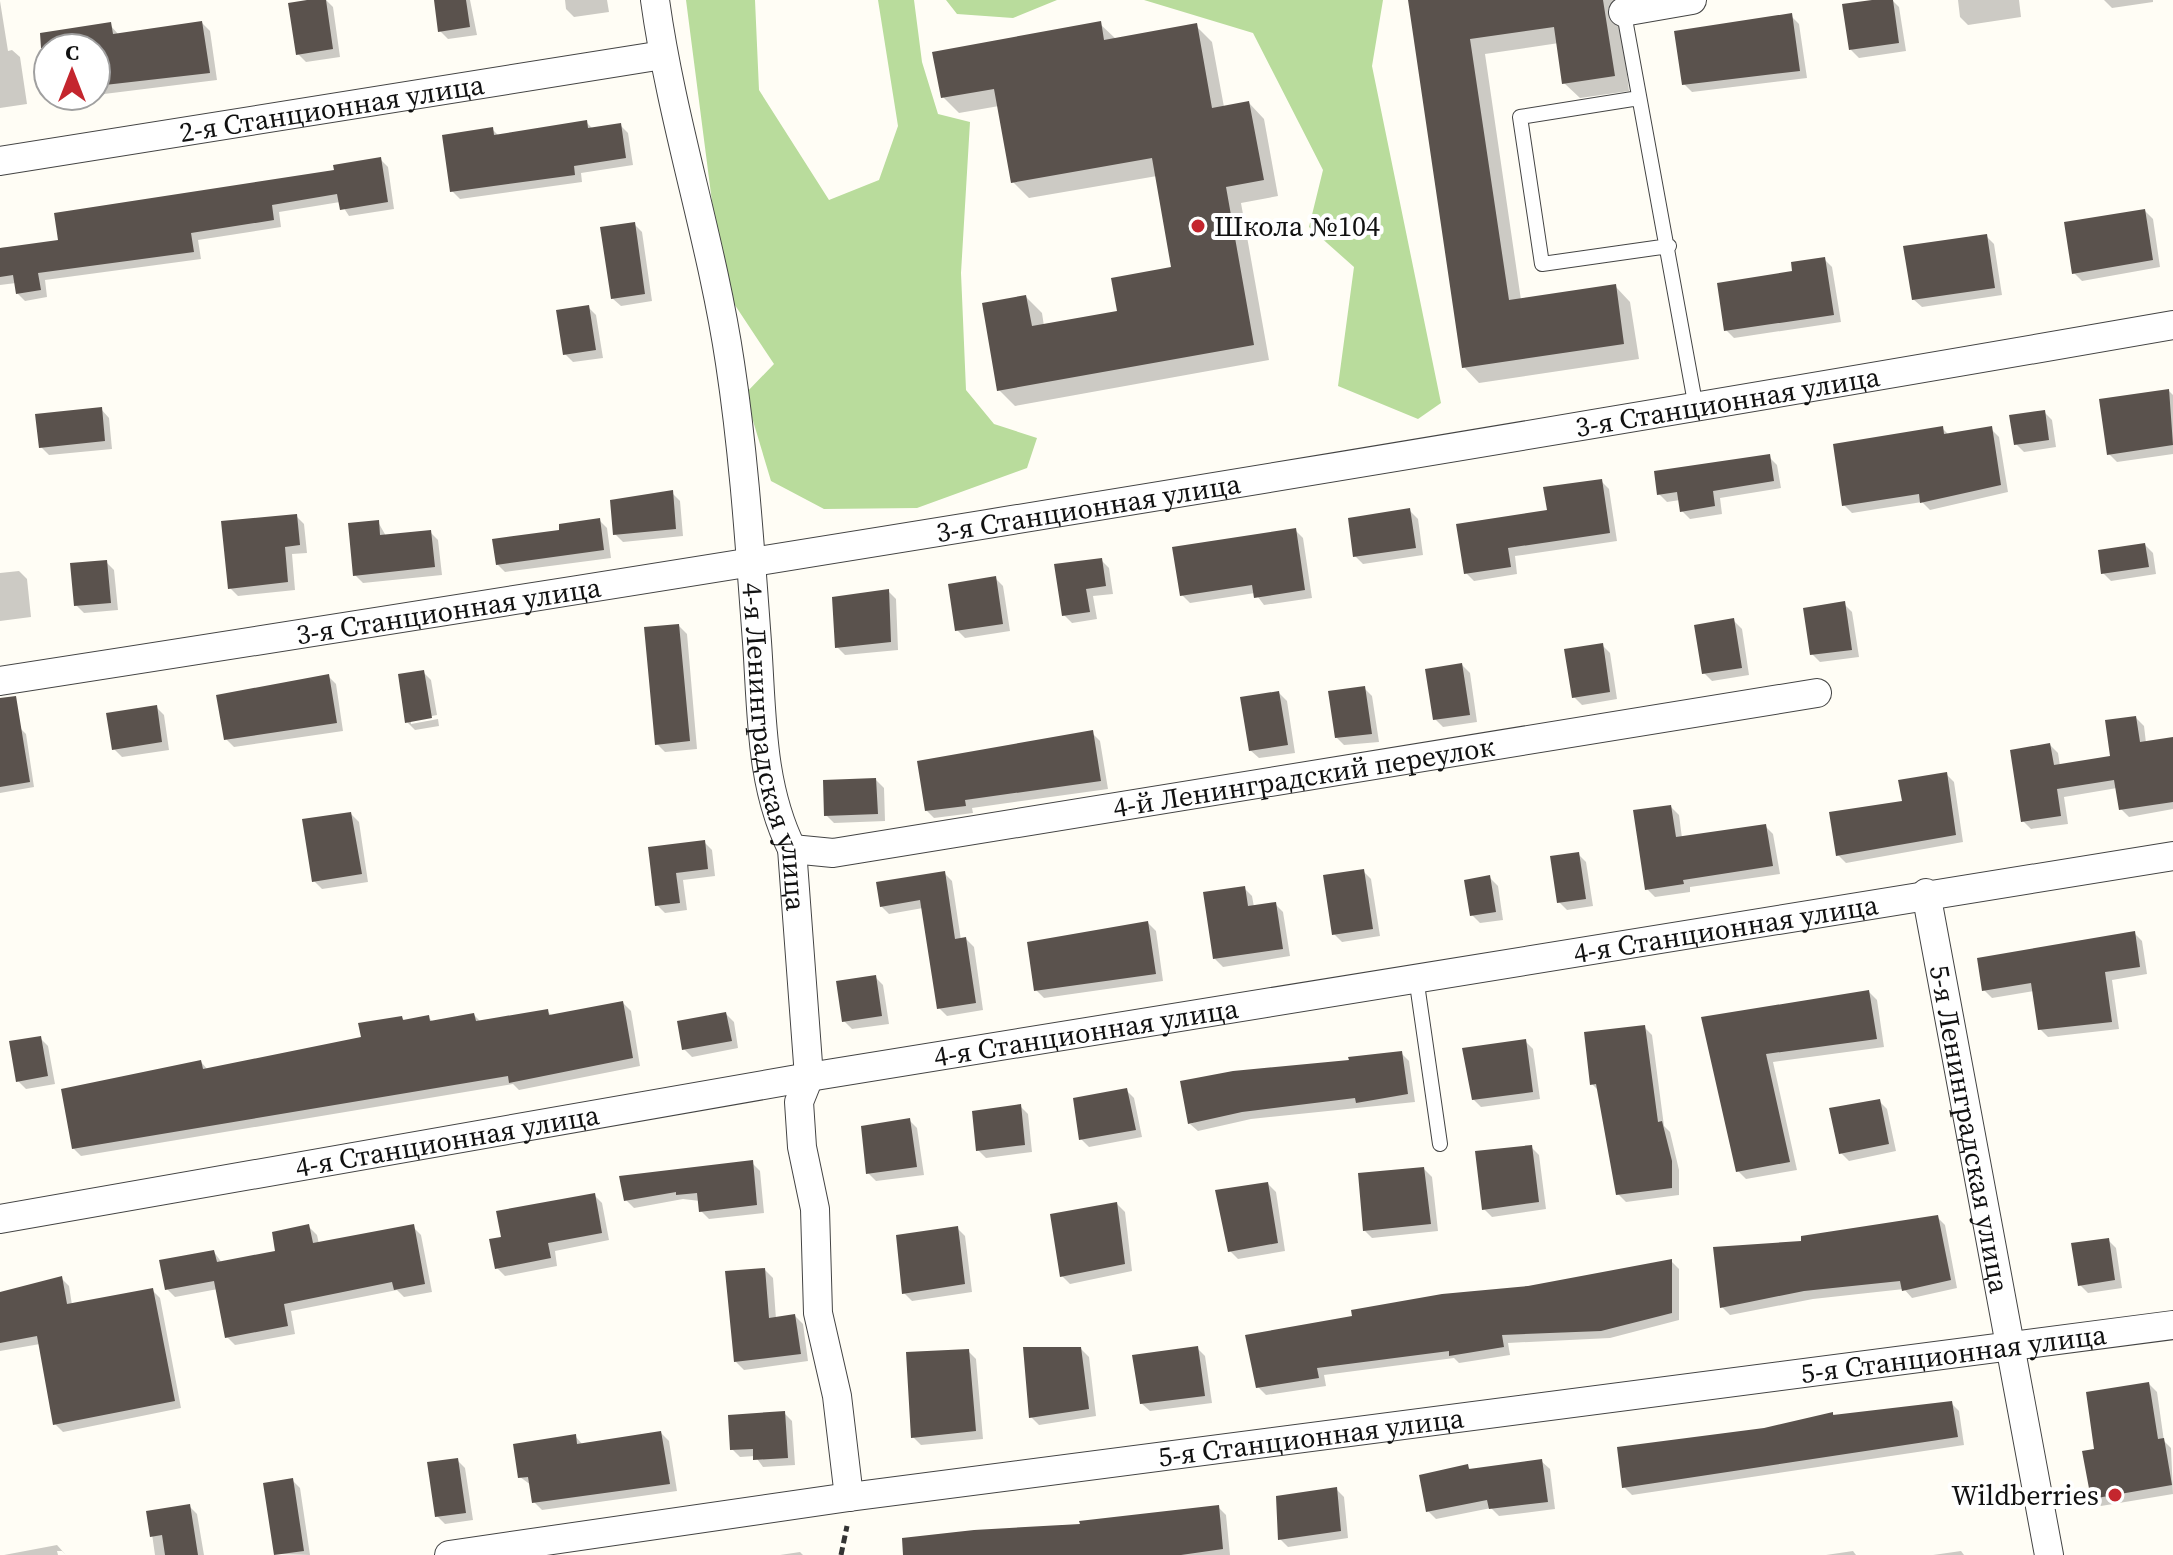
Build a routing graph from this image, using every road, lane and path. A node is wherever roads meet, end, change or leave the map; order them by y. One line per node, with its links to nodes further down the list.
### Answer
1 (655, 0): 4 (street, 4-я Ленинградская улица)
2 (1692, 0): 3 (street)
3 (1622, 6): 5 (lane)
4 (663, 55): 6 (street, 2-я Станционная улица); 10 (street, 4-я Ленинградская улица)
5 (1639, 98): 7 (lane); 7 (lane)
6 (0, 161)
7 (1669, 246): 9 (lane)
8 (2173, 325): 9 (street, 3-я Станционная улица)
9 (1696, 408): 10 (street, 3-я Станционная улица)
10 (751, 564): 11 (street, 3-я Станционная улица); 13 (street, 4-я Ленинградская улица)
11 (0, 681)
12 (1817, 693): 13 (street, 4-й Ленинградский переулок)
13 (792, 849): 17 (street, 4-я Ленинградская улица)
14 (2173, 856): 15 (street, 4-я Станционная улица)
15 (1926, 893): 16 (street, 4-я Станционная улица); 21 (street, 5-я Ленинградская улица)
16 (1416, 977): 17 (street, 4-я Станционная улица); 18 (lane)
17 (809, 1077): 19 (street, 4-я Станционная улица); 22 (street, 4-я Ленинградская улица)
18 (1440, 1144)
19 (0, 1219)
20 (2173, 1325): 21 (street, 5-я Станционная улица)
21 (2008, 1346): 22 (street, 5-я Станционная улица); 24 (street, 5-я Ленинградская улица)
22 (849, 1497): 23 (street, 5-я Станционная улица)
23 (449, 1555)
24 (2049, 1555)

